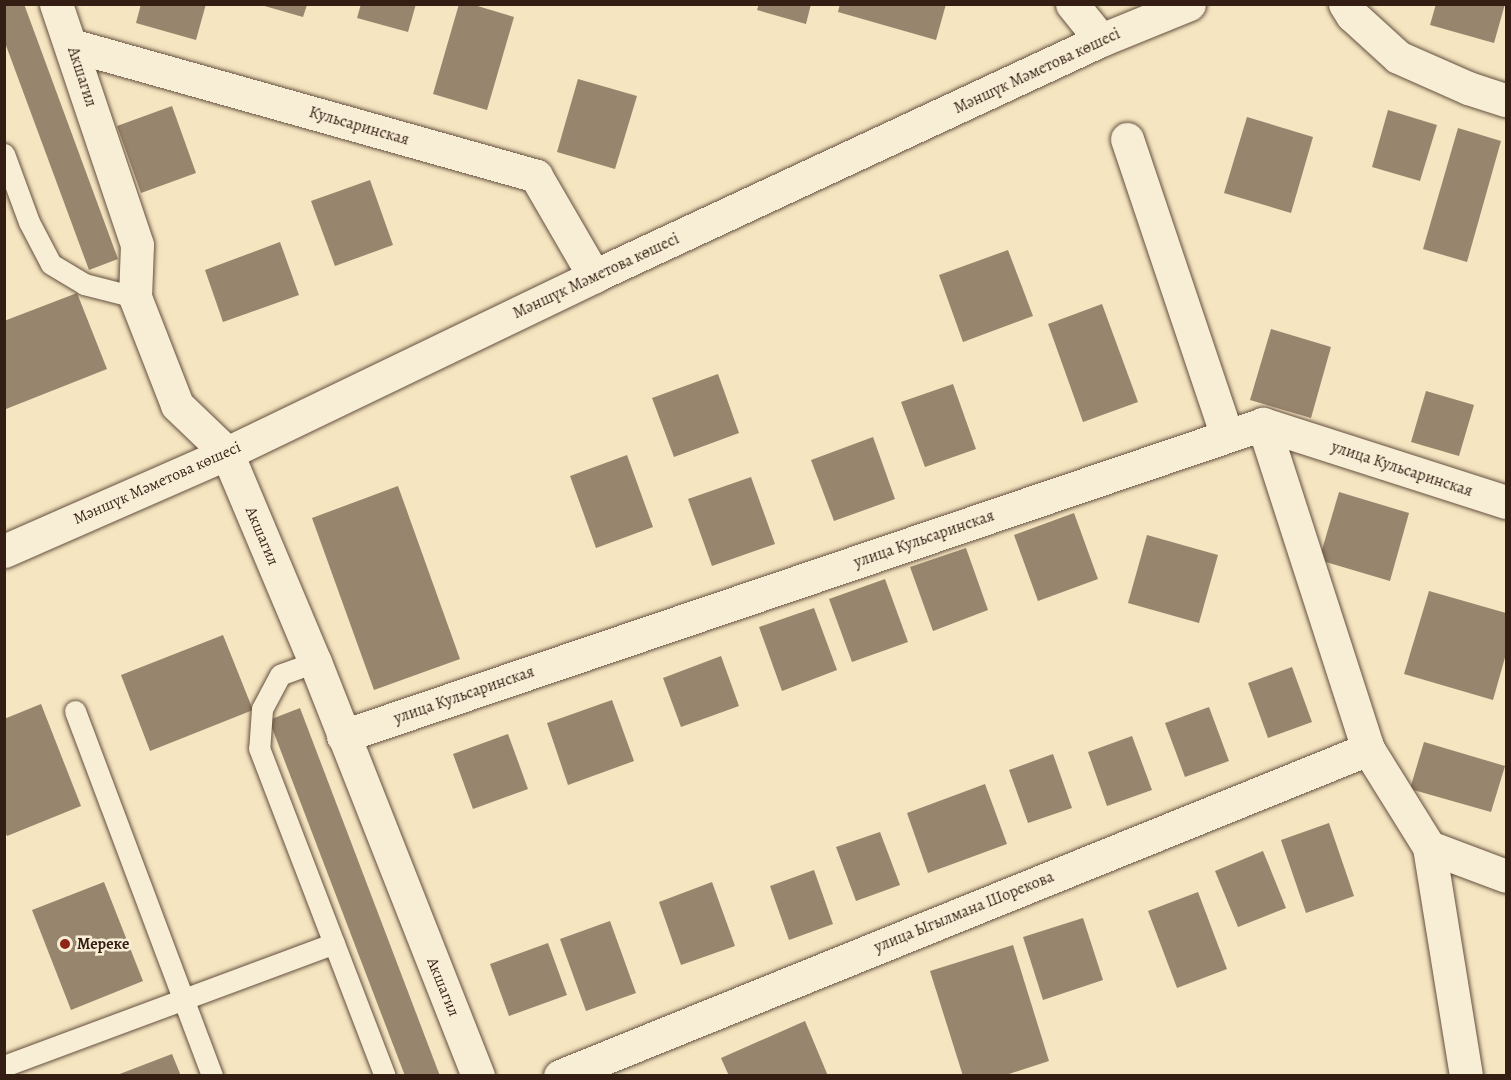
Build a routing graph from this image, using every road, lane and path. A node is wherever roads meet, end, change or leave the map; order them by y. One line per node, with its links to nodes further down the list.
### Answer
1 (56, 4): 6 (street, Акшагил)
2 (1072, 4): 5 (street)
3 (1189, 4): 5 (street, Мәншүк Мәметова көшесі)
4 (1345, 4): 7 (street)
5 (1101, 40): 10 (street, Мәншүк Мәметова көшесі)
6 (71, 45): 10 (street, Кульсаринская); 11 (street, Акшагил)
7 (1506, 100)
8 (1127, 139): 13 (street)
9 (4, 154): 11 (lane)
10 (594, 276): 14 (street, Мәншүк Мәметова көшесі)
11 (135, 297): 14 (street, Акшагил)
12 (1263, 424): 13 (street, улица Кульсаринская); 15 (street, улица Кульсаринская); 20 (street)
13 (1227, 436): 19 (street, улица Кульсаринская)
14 (227, 453): 16 (street, Мәншүк Мәметова көшесі); 17 (street, Акшагил)
15 (1506, 502)
16 (4, 551)
17 (315, 662): 19 (street, Акшагил); 23 (lane)
18 (75, 711): 24 (lane)
19 (343, 736): 28 (street, Акшагил)
20 (1368, 749): 21 (street); 29 (street, улица Ыгылмана Шорекова)
21 (1429, 847): 22 (street); 30 (street)
22 (1506, 876)
23 (334, 943): 24 (lane); 27 (lane)
24 (184, 999): 25 (lane); 26 (lane)
25 (4, 1066)
26 (212, 1076)
27 (385, 1076)
28 (478, 1076)
29 (560, 1076)
30 (1466, 1076)

